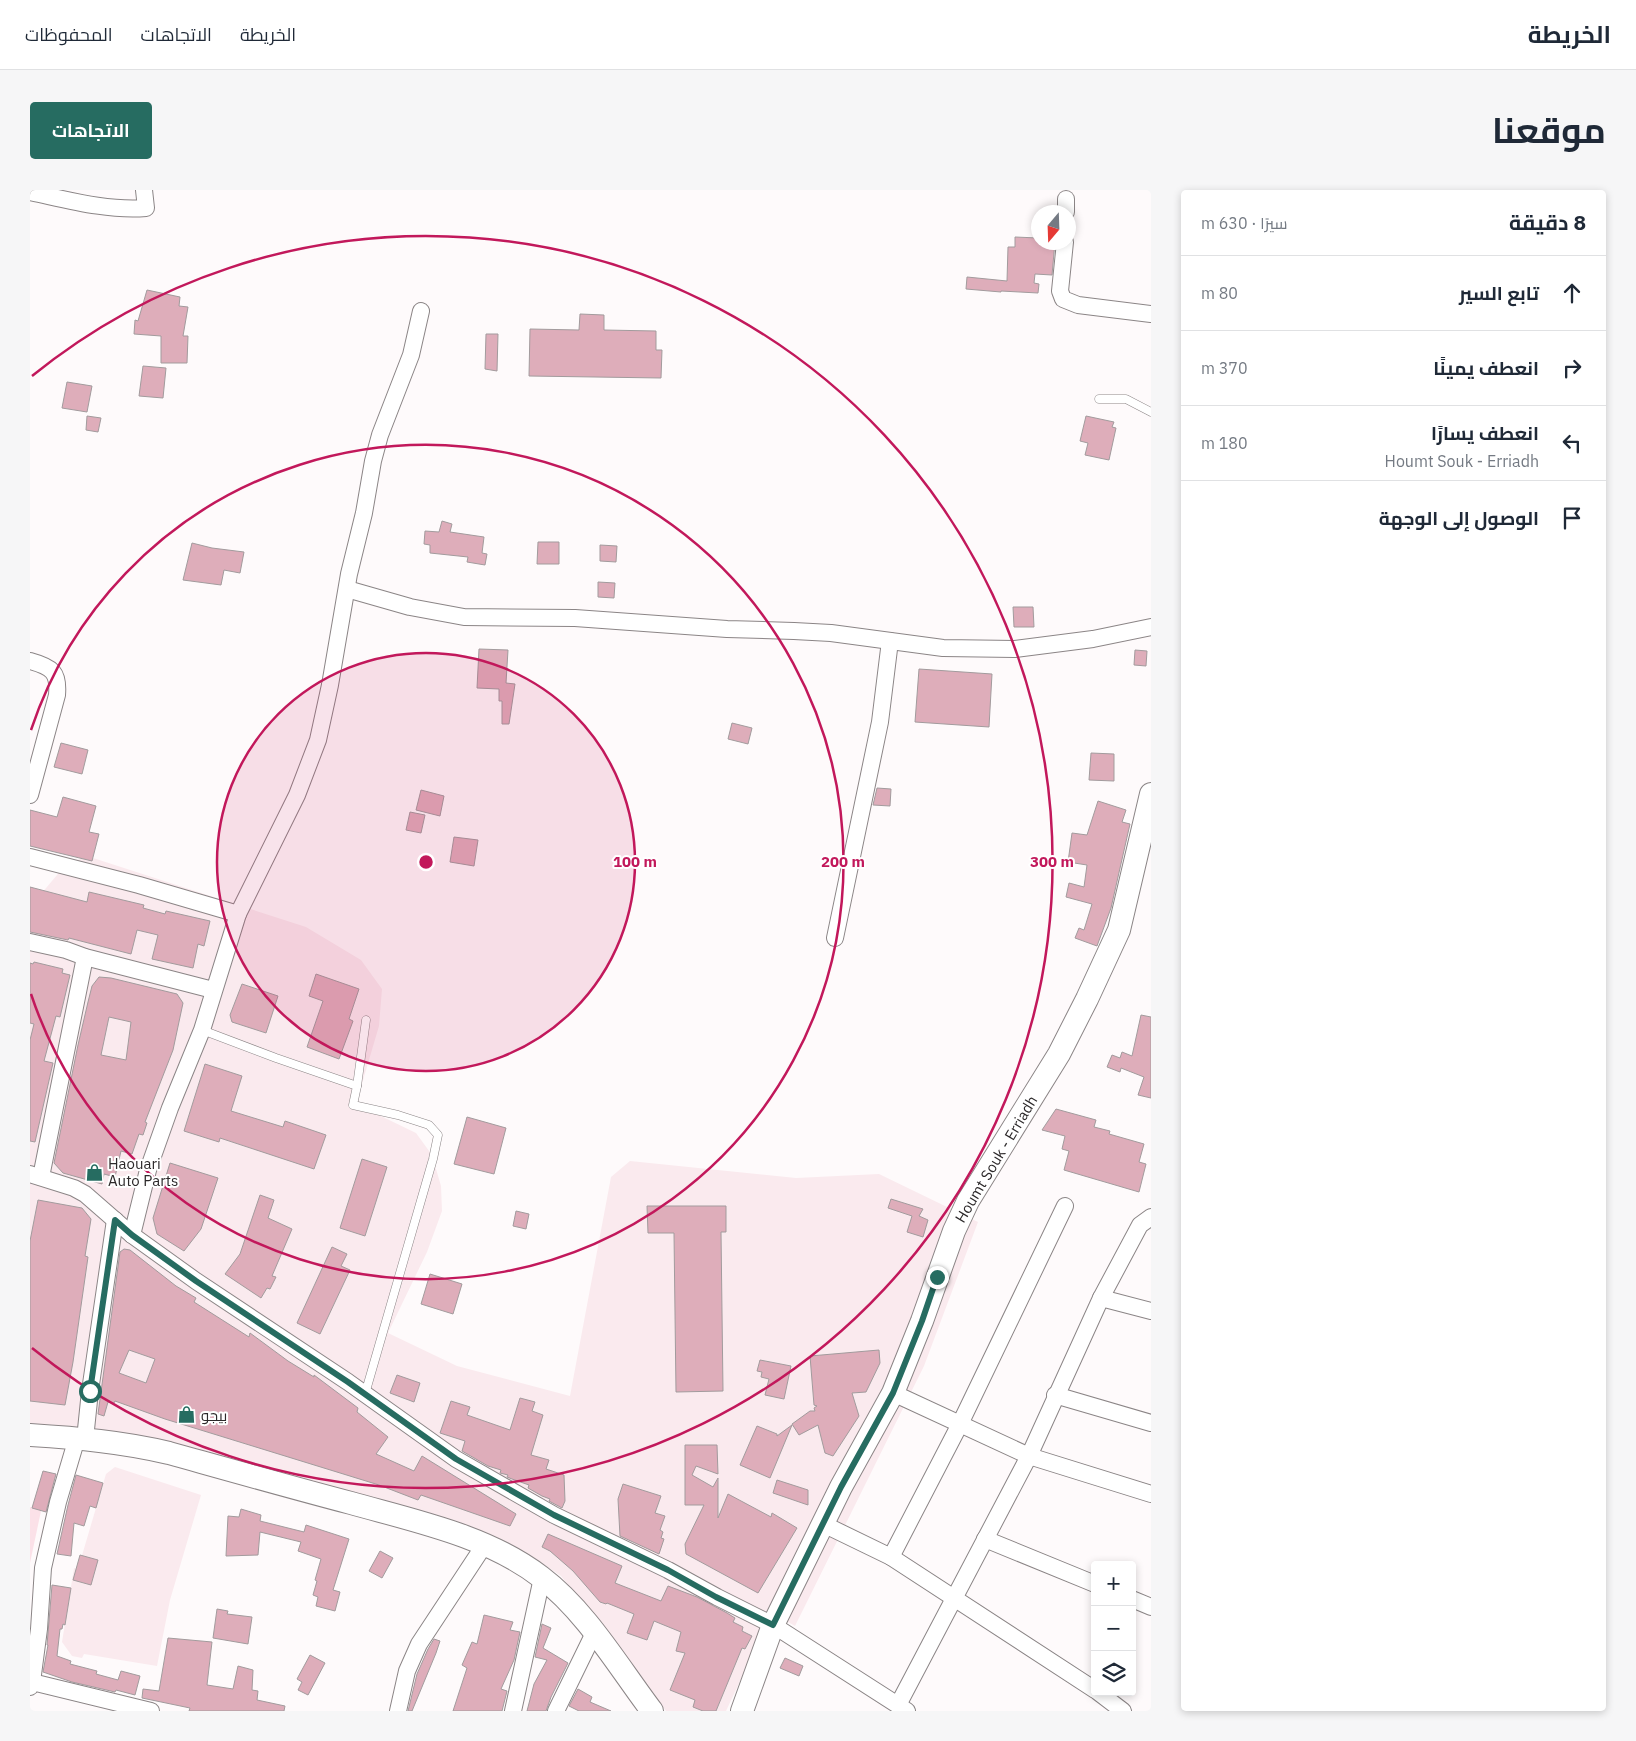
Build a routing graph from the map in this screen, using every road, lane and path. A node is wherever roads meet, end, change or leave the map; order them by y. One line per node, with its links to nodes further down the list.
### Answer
1 (144, 190): 2 (street)
2 (30, 192)
3 (1064, 250): 5 (street)
4 (421, 311): 8 (street)
5 (1151, 314)
6 (1099, 399): 7 (lane)
7 (1151, 412)
8 (347, 589): 10 (street); 15 (street)
9 (1151, 627): 10 (street)
10 (890, 641): 16 (street)
11 (30, 661): 13 (street)
12 (1151, 794): 30 (street, Houmt Souk - Erriadh)
13 (30, 795)
14 (30, 857): 15 (street)
15 (238, 914): 19 (street)
16 (835, 938)
17 (30, 942): 18 (street)
18 (85, 957): 19 (street); 23 (street)
19 (213, 990): 21 (street)
20 (366, 1020): 22 (lane)
21 (202, 1030): 22 (lane); 27 (street)
22 (357, 1086): 31 (lane)
23 (36, 1176): 26 (street)
24 (1066, 1206): 34 (street)
25 (1151, 1217): 28 (street)
26 (115, 1220): 27 (street); 36 (street)
27 (132, 1235): 31 (street)
28 (1101, 1298): 29 (street); 32 (street)
29 (1151, 1311)
30 (893, 1393): 34 (street); 39 (street, Houmt Souk - Erriadh)
31 (365, 1394): 48 (street)
32 (1055, 1395): 33 (street); 37 (street)
33 (1151, 1423)
34 (960, 1424): 37 (street); 42 (street)
35 (30, 1435): 36 (street)
36 (81, 1438): 41 (street); 50 (street)
37 (1028, 1456): 38 (street); 40 (street)
38 (1151, 1494)
39 (823, 1524): 42 (street); 48 (street, Houmt Souk - Erriadh)
40 (985, 1539): 44 (street); 45 (street)
41 (485, 1544): 43 (street); 55 (street)
42 (891, 1557): 45 (street)
43 (542, 1578): 49 (street); 56 (street)
44 (1091, 1582)
45 (954, 1599): 51 (street); 53 (street)
46 (1136, 1601): 47 (street)
47 (1151, 1607)
48 (773, 1625): 53 (street); 59 (street, Houmt Souk - Erriadh)
49 (594, 1633): 57 (street); 58 (street)
50 (31, 1684): 54 (street)
51 (1091, 1687)
52 (1103, 1696): 60 (street)
53 (902, 1708)
54 (151, 1711)
55 (398, 1711)
56 (513, 1711)
57 (556, 1711)
58 (652, 1711)
59 (742, 1711)
60 (1123, 1711)

